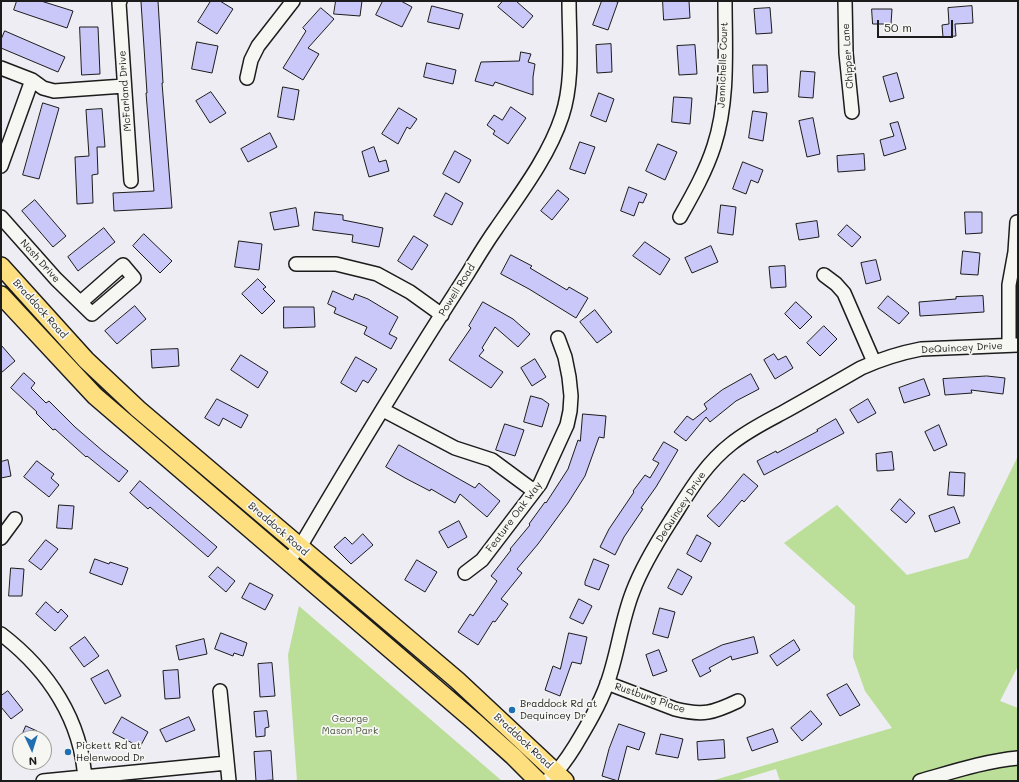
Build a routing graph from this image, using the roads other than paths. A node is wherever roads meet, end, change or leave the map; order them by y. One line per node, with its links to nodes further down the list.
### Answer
1 (293, 1): 7 (street)
2 (569, 1): 21 (street, Powell Road)
3 (725, 1): 14 (street, Jennichelle Court)
4 (845, 1): 10 (street, Chipper Lane)
5 (116, 2): 9 (street, McFarland Drive)
6 (1, 68): 8 (street)
7 (246, 78)
8 (32, 80): 9 (street); 11 (street)
9 (124, 86): 12 (street, McFarland Drive)
10 (852, 112)
11 (1, 166)
12 (131, 181)
13 (1, 217): 20 (street, Nash Drive)
14 (680, 217)
15 (1017, 222): 23 (street)
16 (296, 264): 21 (street)
17 (1, 266): 29 (main road, Braddock Road)
18 (824, 275): 24 (street)
19 (1, 295): 30 (main road, Braddock Road)
20 (81, 302)
21 (442, 315): 25 (street, Powell Road)
22 (558, 338): 26 (street, Feature Oak Way)
23 (1013, 345): 24 (street, DeQuincey Drive)
24 (874, 362): 33 (street, DeQuincey Drive)
25 (383, 410): 26 (street); 29 (street, Powell Road)
26 (534, 491): 31 (street, Feature Oak Way)
27 (15, 519): 28 (street)
28 (1, 538)
29 (300, 547): 30 (street, Powell Road); 38 (main road, Braddock Road)
30 (287, 561): 42 (main road, Braddock Road)
31 (465, 573)
32 (1, 634): 39 (street)
33 (607, 683): 35 (street, Rustburg Place); 38 (street, DeQuincey Drive)
34 (220, 691): 37 (street)
35 (738, 701)
36 (1018, 758): 43 (street)
37 (227, 763): 39 (street); 41 (street)
38 (556, 778)
39 (85, 779): 40 (street)
40 (43, 781)
41 (228, 781)
42 (538, 781)
43 (920, 781)

